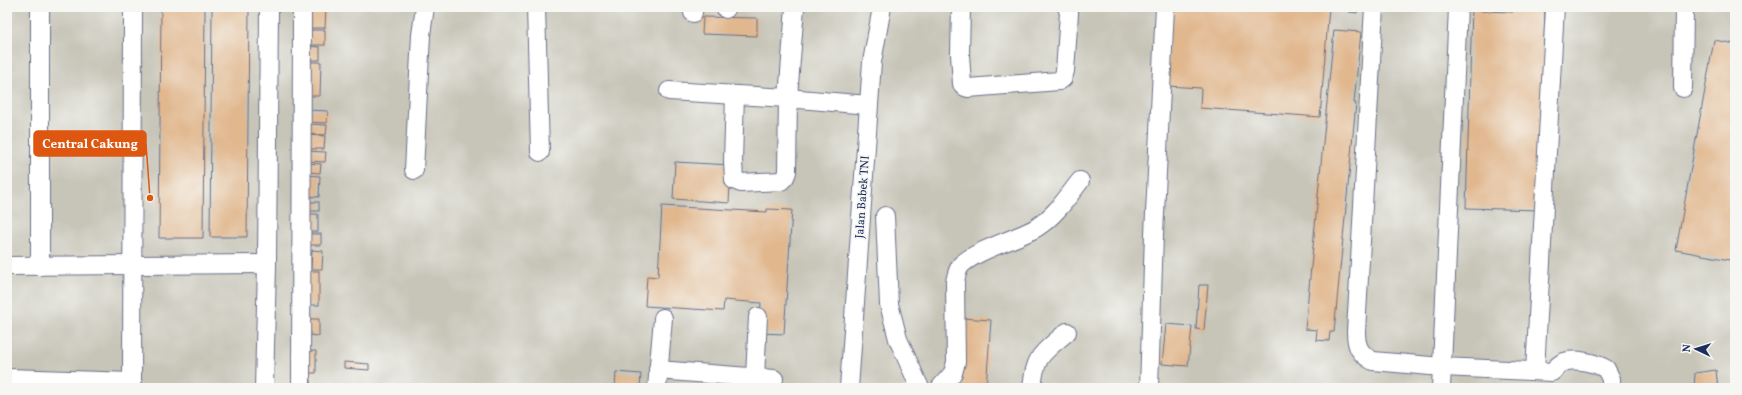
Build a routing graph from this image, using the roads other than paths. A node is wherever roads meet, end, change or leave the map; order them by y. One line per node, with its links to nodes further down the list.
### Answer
1 (40, 7): 28 (street)
2 (133, 7): 26 (street)
3 (269, 7): 25 (street)
4 (302, 7): 40 (street)
5 (425, 7): 22 (street)
6 (536, 7): 21 (street)
7 (795, 7): 19 (street)
8 (882, 7): 20 (street, Jalan Babek TNI)
9 (961, 7): 10 (street)
10 (1067, 7)
11 (1164, 7): 46 (street)
12 (1374, 7): 32 (street)
13 (1458, 7): 32 (street)
14 (1555, 7): 35 (street)
15 (1684, 7): 16 (street)
16 (1683, 88)
17 (669, 91): 18 (street)
18 (735, 95): 19 (street); 19 (street)
19 (788, 98): 20 (street)
20 (868, 105): 42 (street, Jalan Babek TNI)
21 (540, 152)
22 (414, 170)
23 (1080, 181): 44 (street)
24 (885, 216): 43 (street)
25 (267, 264): 26 (street); 39 (street)
26 (133, 265): 28 (street); 38 (street)
27 (7, 266): 28 (street)
28 (40, 266)
29 (758, 317): 34 (street)
30 (663, 318): 33 (street)
31 (1067, 332): 45 (street)
32 (1442, 367): 35 (street); 47 (street)
33 (658, 370): 34 (street); 41 (street)
34 (755, 377): 37 (street)
35 (1547, 377): 48 (street)
36 (7, 378): 38 (street)
37 (774, 379)
38 (132, 385)
39 (264, 388)
40 (301, 388)
41 (657, 388)
42 (849, 388)
43 (920, 388)
44 (940, 388)
45 (1032, 388)
46 (1149, 388)
47 (1441, 388)
48 (1611, 388)

